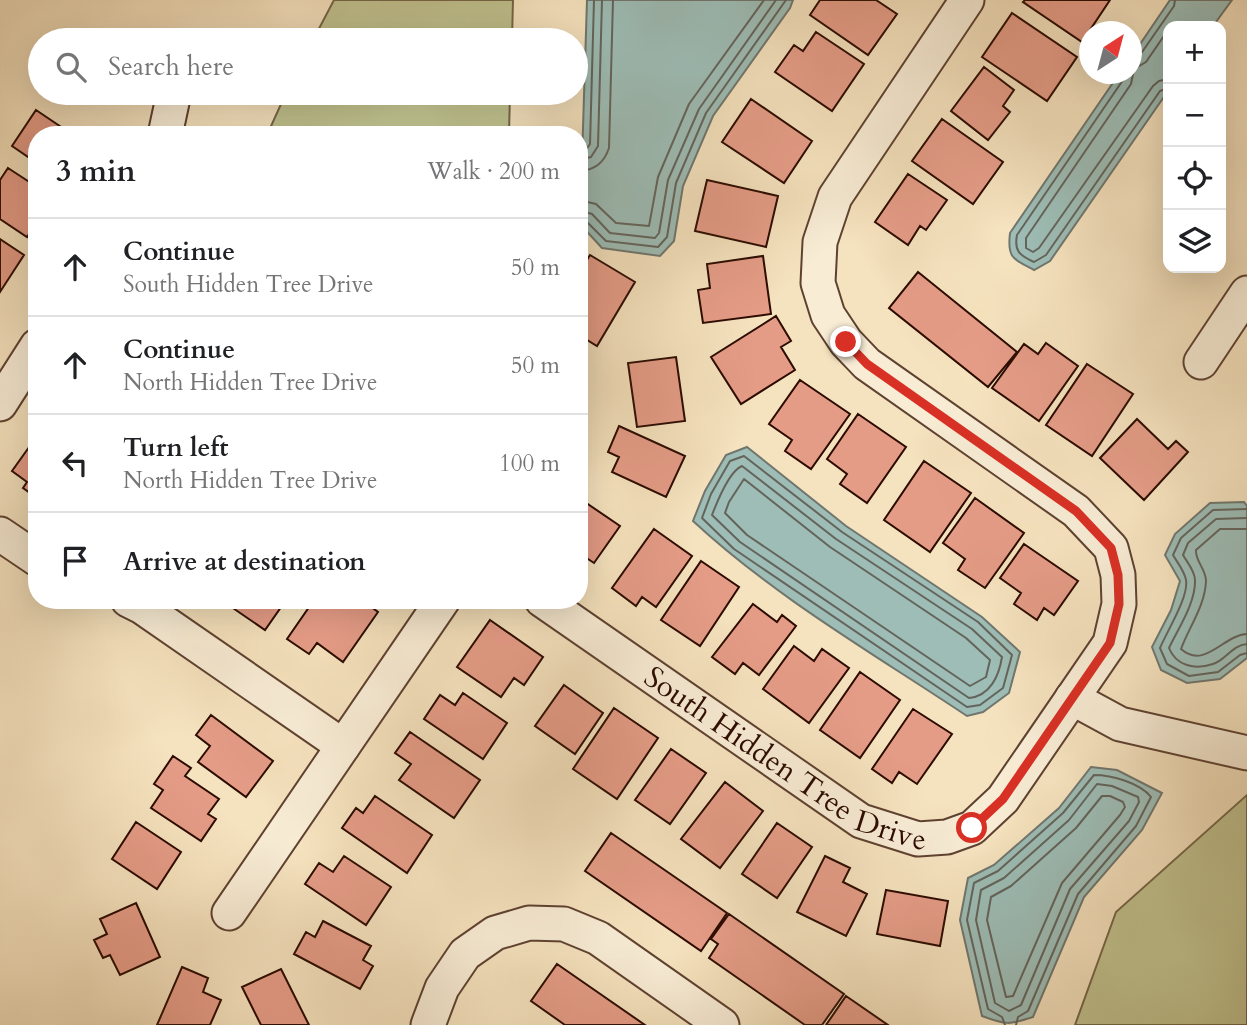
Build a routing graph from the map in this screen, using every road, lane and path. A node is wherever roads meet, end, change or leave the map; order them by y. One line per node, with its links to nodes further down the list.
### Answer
1 (967, 0): 13 (street, South Hidden Tree Drive)
2 (171, 105): 3 (street)
3 (167, 126)
4 (1247, 293): 6 (street)
5 (28, 360): 7 (street)
6 (1201, 362)
7 (0, 404)
8 (0, 534): 9 (street)
9 (28, 553)
10 (143, 609): 14 (street)
11 (437, 609): 14 (street)
12 (555, 609): 13 (street, South Hidden Tree Drive)
13 (1072, 698): 15 (street)
14 (343, 746): 16 (street)
15 (1247, 752)
16 (229, 913)
17 (428, 1025): 18 (street)
18 (722, 1025)

